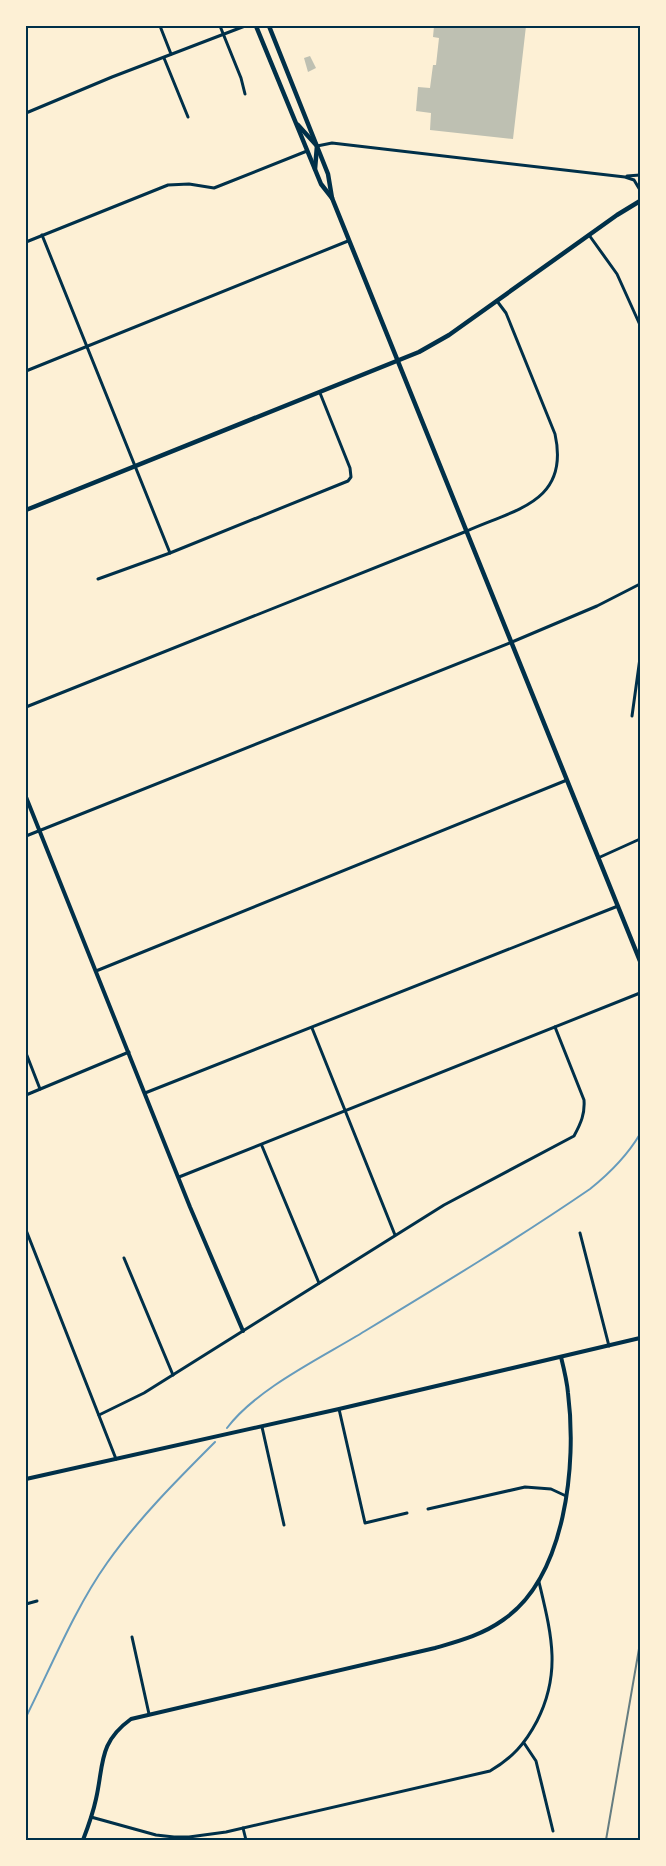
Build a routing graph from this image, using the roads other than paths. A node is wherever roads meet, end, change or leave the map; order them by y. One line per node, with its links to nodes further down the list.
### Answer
1 (160, 26): 7 (street)
2 (220, 26): 6 (street)
3 (245, 26): 6 (street)
4 (256, 26): 12 (main road)
5 (269, 26): 13 (main road)
6 (223, 34): 7 (street); 9 (street)
7 (171, 54): 8 (street)
8 (164, 58): 10 (street); 11 (street)
9 (245, 94)
10 (26, 113)
11 (188, 117)
12 (294, 120): 13 (main road); 14 (main road)
13 (317, 146): 15 (main road); 17 (street); 19 (main road)
14 (307, 151): 15 (main road); 21 (street)
15 (315, 169): 19 (main road)
16 (640, 175): 17 (street)
17 (625, 177): 18 (street)
18 (640, 190)
19 (332, 198): 23 (main road)
20 (640, 201): 22 (main road)
21 (42, 235): 24 (street); 27 (street)
22 (588, 235): 25 (main road); 26 (street)
23 (350, 240): 27 (street); 28 (main road)
24 (26, 242)
25 (497, 301): 28 (main road); 33 (street)
26 (640, 325)
27 (87, 347): 29 (street); 31 (street)
28 (398, 360): 30 (main road); 33 (main road)
29 (26, 371)
30 (320, 393): 31 (main road); 34 (street)
31 (136, 467): 32 (main road); 34 (street)
32 (26, 510)
33 (467, 531): 37 (main road); 39 (street)
34 (170, 553): 35 (street)
35 (98, 579)
36 (640, 584): 37 (street)
37 (512, 642): 41 (main road); 43 (street)
38 (640, 658): 40 (street)
39 (26, 707)
40 (632, 716)
41 (567, 780): 46 (main road); 49 (street)
42 (26, 797): 43 (street)
43 (39, 831): 44 (street); 49 (street)
44 (26, 836)
45 (640, 839): 46 (street)
46 (598, 858): 47 (main road)
47 (618, 906): 48 (main road); 52 (street)
48 (640, 961)
49 (96, 971): 53 (street)
50 (640, 993): 51 (street)
51 (555, 1027): 58 (street); 63 (street)
52 (312, 1028): 56 (street); 58 (street)
53 (129, 1052): 55 (street); 56 (street)
54 (26, 1053): 55 (street)
55 (40, 1089): 57 (street)
56 (145, 1093): 60 (street)
57 (26, 1095)
58 (345, 1112): 59 (street); 63 (street)
59 (262, 1145): 60 (street); 65 (street)
60 (180, 1177): 66 (street)
61 (26, 1230): 72 (street)
62 (580, 1233): 68 (street)
63 (395, 1235): 65 (street)
64 (124, 1258): 70 (street)
65 (319, 1283): 66 (street)
66 (243, 1331): 70 (street)
67 (640, 1338): 68 (street)
68 (609, 1346): 69 (street)
69 (561, 1357): 71 (street); 76 (street)
70 (173, 1375): 72 (street)
71 (339, 1409): 73 (street); 78 (street)
72 (99, 1415): 74 (street)
73 (262, 1426): 74 (street); 79 (street)
74 (116, 1459): 75 (street)
75 (26, 1479)
76 (566, 1496): 77 (street); 80 (street)
77 (428, 1509)
78 (407, 1513)
79 (284, 1525)
80 (539, 1582): 84 (street); 85 (street)
81 (37, 1601): 82 (street)
82 (26, 1604)
83 (132, 1637): 84 (street)
84 (149, 1714): 86 (street)
85 (524, 1743): 87 (street); 88 (street)
86 (91, 1817): 87 (street); 89 (street)
87 (243, 1828): 90 (street)
88 (553, 1831)
89 (83, 1840)
90 (246, 1840)

